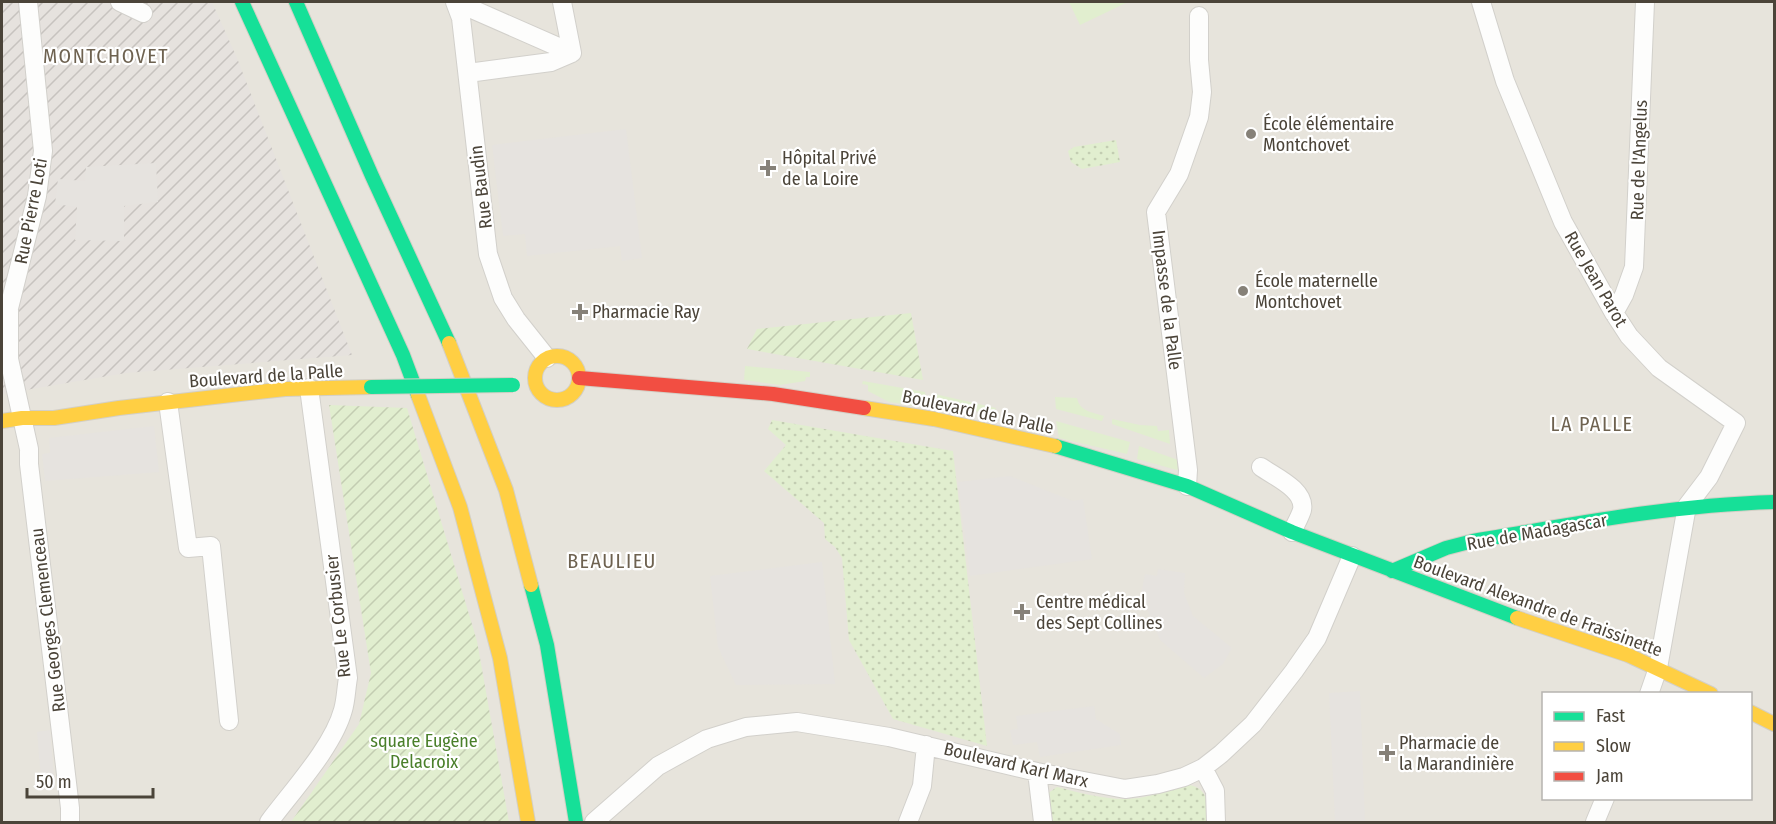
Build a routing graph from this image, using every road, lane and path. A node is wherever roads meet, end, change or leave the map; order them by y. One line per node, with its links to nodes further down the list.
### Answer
1 (28, 2): 19 (street, Rue Pierre Loti)
2 (120, 2): 9 (street)
3 (242, 2): 38 (main road)
4 (296, 2): 41 (main road)
5 (455, 2): 11 (street); 12 (street, Rue Baudin)
6 (562, 2): 11 (street)
7 (1481, 2): 13 (street, Rue Jean Parot)
8 (1645, 2): 13 (street, Rue de l'Angelus)
9 (143, 13)
10 (1198, 16): 22 (street, Impasse de la Palle)
11 (572, 53): 12 (street)
12 (468, 73): 14 (street, Rue Baudin)
13 (1614, 313): 24 (street, Rue Jean Parot)
14 (547, 358): 15 (main road); 16 (main road)
15 (579, 378): 16 (main road); 22 (main road, Boulevard de la Palle)
16 (536, 384): 17 (main road, Boulevard de la Palle, bridge)
17 (309, 388): 18 (main road, Boulevard de la Palle); 40 (street, Rue Le Corbusier)
18 (168, 402): 19 (main road, Boulevard de la Palle); 32 (street)
19 (22, 418): 20 (main road, Boulevard de la Palle); 39 (street, Rue Georges Clemenceau)
20 (2, 421)
21 (1262, 467): 25 (street)
22 (1187, 486): 25 (main road, Boulevard de la Palle)
23 (1774, 502): 24 (main road, Rue de Madagascar)
24 (1687, 506): 27 (main road, Rue de Madagascar); 28 (street)
25 (1292, 532): 26 (main road, Boulevard de la Palle)
26 (1352, 556): 27 (main road, Boulevard Alexandre de Fraissinette); 35 (street, Boulevard Karl Marx)
27 (1392, 571): 28 (main road, Boulevard Alexandre de Fraissinette)
28 (1658, 668): 29 (street); 30 (main road, Boulevard Alexandre de Fraissinette)
29 (1649, 692)
30 (1709, 692)
31 (1752, 713): 33 (main road)
32 (229, 721)
33 (1774, 724)
34 (926, 745): 36 (street, Boulevard Karl Marx); 42 (street, Boulevard Karl Marx); 43 (street)
35 (1203, 768): 36 (street, Boulevard Karl Marx); 45 (street)
36 (1037, 772): 44 (street)
37 (1604, 800): 46 (street)
38 (528, 818)
39 (70, 822)
40 (269, 822)
41 (576, 822)
42 (594, 822)
43 (908, 822)
44 (1043, 822)
45 (1216, 822)
46 (1595, 822)

